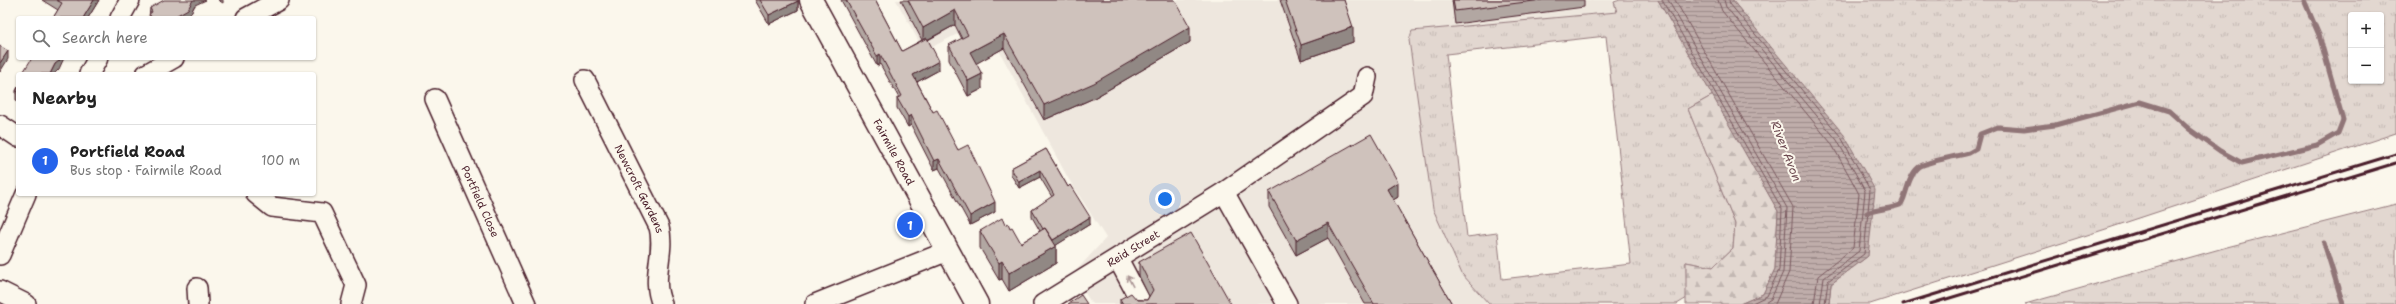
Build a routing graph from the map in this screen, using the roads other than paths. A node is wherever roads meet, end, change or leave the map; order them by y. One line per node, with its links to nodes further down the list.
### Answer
1 (130, 0): 4 (street)
2 (279, 0): 5 (street)
3 (812, 0): 16 (main road, Fairmile Road)
4 (121, 16)
5 (250, 16)
6 (97, 60): 7 (street)
7 (90, 72)
8 (1367, 77): 13 (street, Reid Street)
9 (585, 80): 23 (street, Newcroft Gardens)
10 (435, 99): 22 (street, Portfield Close)
11 (0, 126): 12 (street)
12 (16, 136)
13 (1224, 192): 18 (street, Reid Street); 28 (street)
14 (25, 196): 17 (street)
15 (258, 196): 21 (street)
16 (948, 251): 24 (street); 25 (main road, Fairmile Road)
17 (0, 255)
18 (1118, 259): 26 (street, Reid Street); 27 (street, one-way to 18)
19 (0, 291): 20 (street)
20 (26, 304)
21 (351, 304)
22 (526, 304)
23 (662, 304)
24 (815, 304)
25 (977, 304)
26 (1043, 304)
27 (1142, 304)
28 (1287, 304)

